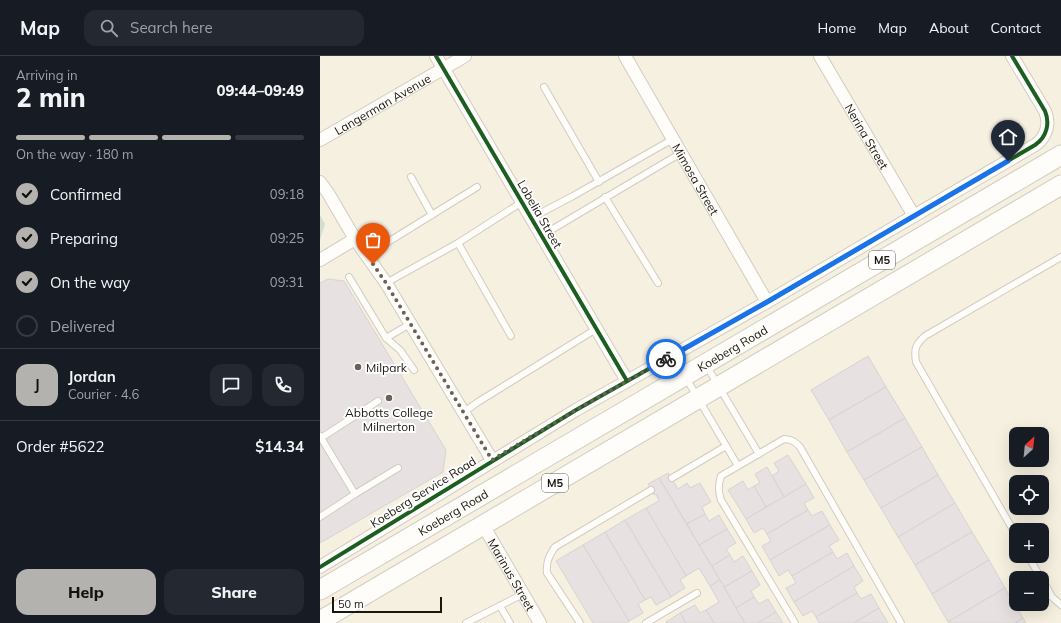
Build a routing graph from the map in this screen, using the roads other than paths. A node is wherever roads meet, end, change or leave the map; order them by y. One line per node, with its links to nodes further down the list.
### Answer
1 (436, 56): 6 (street, Lobelia Street)
2 (465, 56): 6 (street, Langerman Avenue)
3 (625, 56): 8 (street, Mimosa Street)
4 (820, 56): 20 (street, Nerina Street)
5 (1012, 56): 20 (street, Koeberg Service Road)
6 (444, 69): 9 (street, Langerman Avenue); 18 (street, Lobelia Street)
7 (544, 87): 14 (lane)
8 (673, 139): 10 (street, Mimosa Street); 14 (lane)
9 (320, 140)
10 (681, 153): 17 (lane); 31 (street, Mimosa Street)
11 (1061, 154): 36 (main road, Koeberg Road / M5)
12 (411, 177): 19 (lane)
13 (320, 182): 23 (street)
14 (599, 182): 21 (lane)
15 (1061, 185): 40 (main road, M5)
16 (477, 187): 19 (lane)
17 (605, 197): 22 (lane); 30 (lane)
18 (522, 202): 21 (street, Lobelia Street); 24 (lane)
19 (432, 215): 25 (lane)
20 (914, 216): 31 (street, Koeberg Service Road)
21 (531, 218): 22 (street, Lobelia Street)
22 (541, 236): 33 (street, Lobelia Street)
23 (355, 238): 25 (street); 27 (street)
24 (458, 243): 29 (lane); 34 (lane)
25 (367, 255): 29 (street)
26 (1061, 257): 54 (lane)
27 (320, 260)
28 (349, 277): 35 (lane)
29 (386, 283): 32 (street)
30 (658, 283)
31 (767, 302): 39 (street, Koeberg Service Road)
32 (410, 324): 35 (lane); 43 (street)
33 (596, 329): 39 (street, Lobelia Street); 43 (lane)
34 (511, 336)
35 (386, 338): 37 (lane)
36 (705, 364): 38 (main road, Koeberg Road / M5); 40 (lane)
37 (414, 370)
38 (685, 376): 41 (lane); 57 (main road, Koeberg Road / M5)
39 (627, 381): 47 (street, Koeberg Service Road)
40 (719, 387): 41 (main road, M5); 46 (lane)
41 (698, 399): 45 (lane); 55 (main road, M5)
42 (378, 401): 44 (lane)
43 (464, 412): 47 (street)
44 (321, 437): 52 (lane)
45 (726, 446): 48 (lane); 50 (lane)
46 (759, 454): 48 (lane); 70 (lane)
47 (492, 460): 56 (street, Koeberg Service Road)
48 (738, 466): 69 (lane)
49 (398, 468): 52 (lane)
50 (672, 478)
51 (651, 490): 67 (lane)
52 (355, 494): 53 (lane)
53 (320, 517)
54 (1009, 523)
55 (483, 525): 59 (street, Marinus Street); 63 (main road, M5)
56 (320, 567)
57 (320, 590)
58 (1049, 592): 61 (lane)
59 (523, 594): 62 (lane); 66 (street, Marinus Street)
60 (696, 594): 68 (lane)
61 (1061, 605)
62 (500, 606): 64 (lane); 65 (lane)
63 (320, 621)
64 (466, 623)
65 (510, 623)
66 (540, 623)
67 (580, 623)
68 (646, 623)
69 (795, 623)
70 (901, 623)

